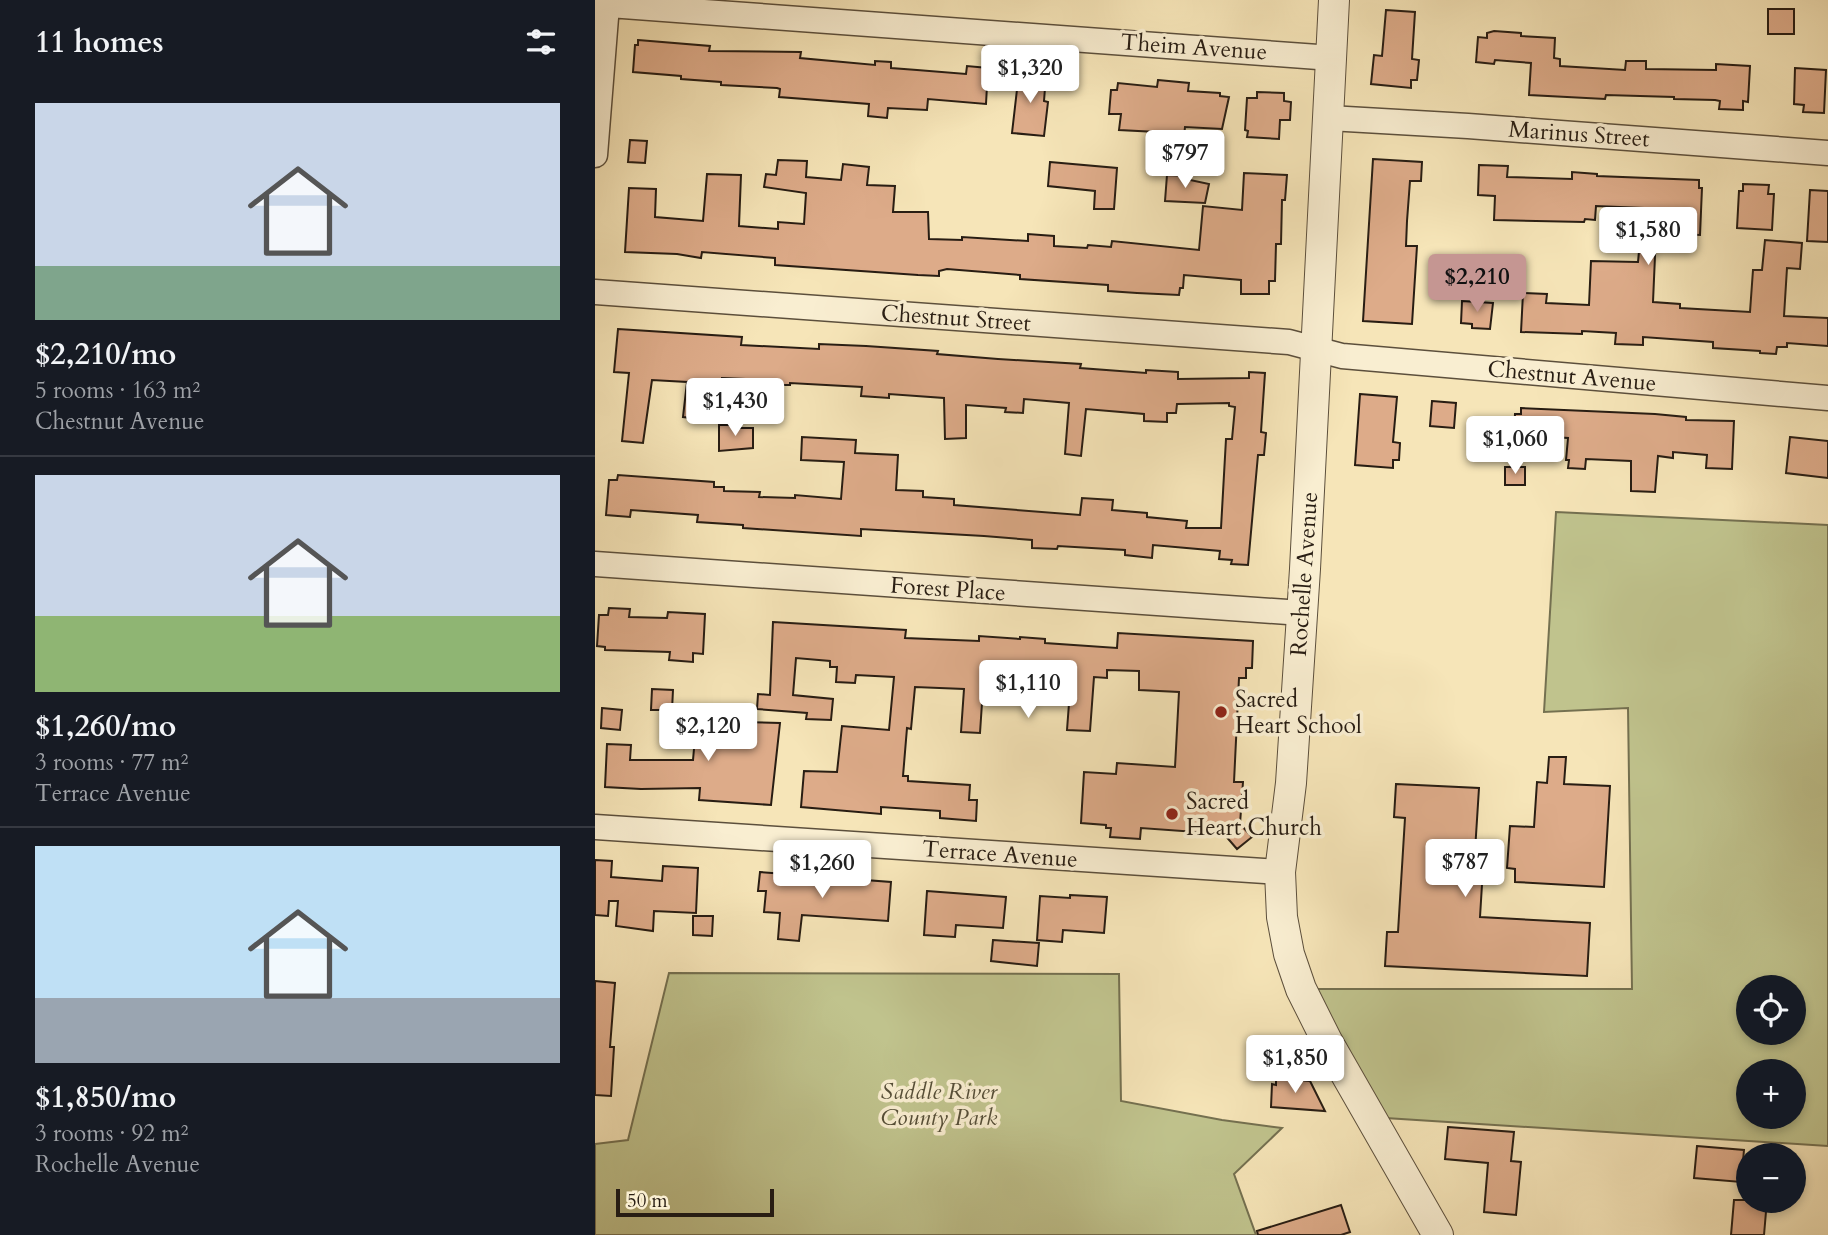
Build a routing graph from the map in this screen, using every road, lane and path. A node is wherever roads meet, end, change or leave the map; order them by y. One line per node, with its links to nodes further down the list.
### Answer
1 (1334, 0): 3 (street, Rochelle Avenue)
2 (601, 4): 3 (street, Theim Avenue); 6 (street)
3 (1332, 58): 4 (street, Rochelle Avenue)
4 (1329, 118): 5 (street, Marinus Street); 8 (street, Rochelle Avenue)
5 (1828, 153)
6 (595, 155)
7 (595, 292): 8 (street, Chestnut Street)
8 (1316, 349): 9 (street, Chestnut Avenue); 11 (street, Rochelle Avenue)
9 (1828, 398)
10 (595, 564): 11 (street, Forest Place)
11 (1301, 613): 13 (street, Rochelle Avenue)
12 (595, 827): 13 (street, Terrace Avenue)
13 (1280, 872): 14 (street, Rochelle Avenue)
14 (1438, 1235)

